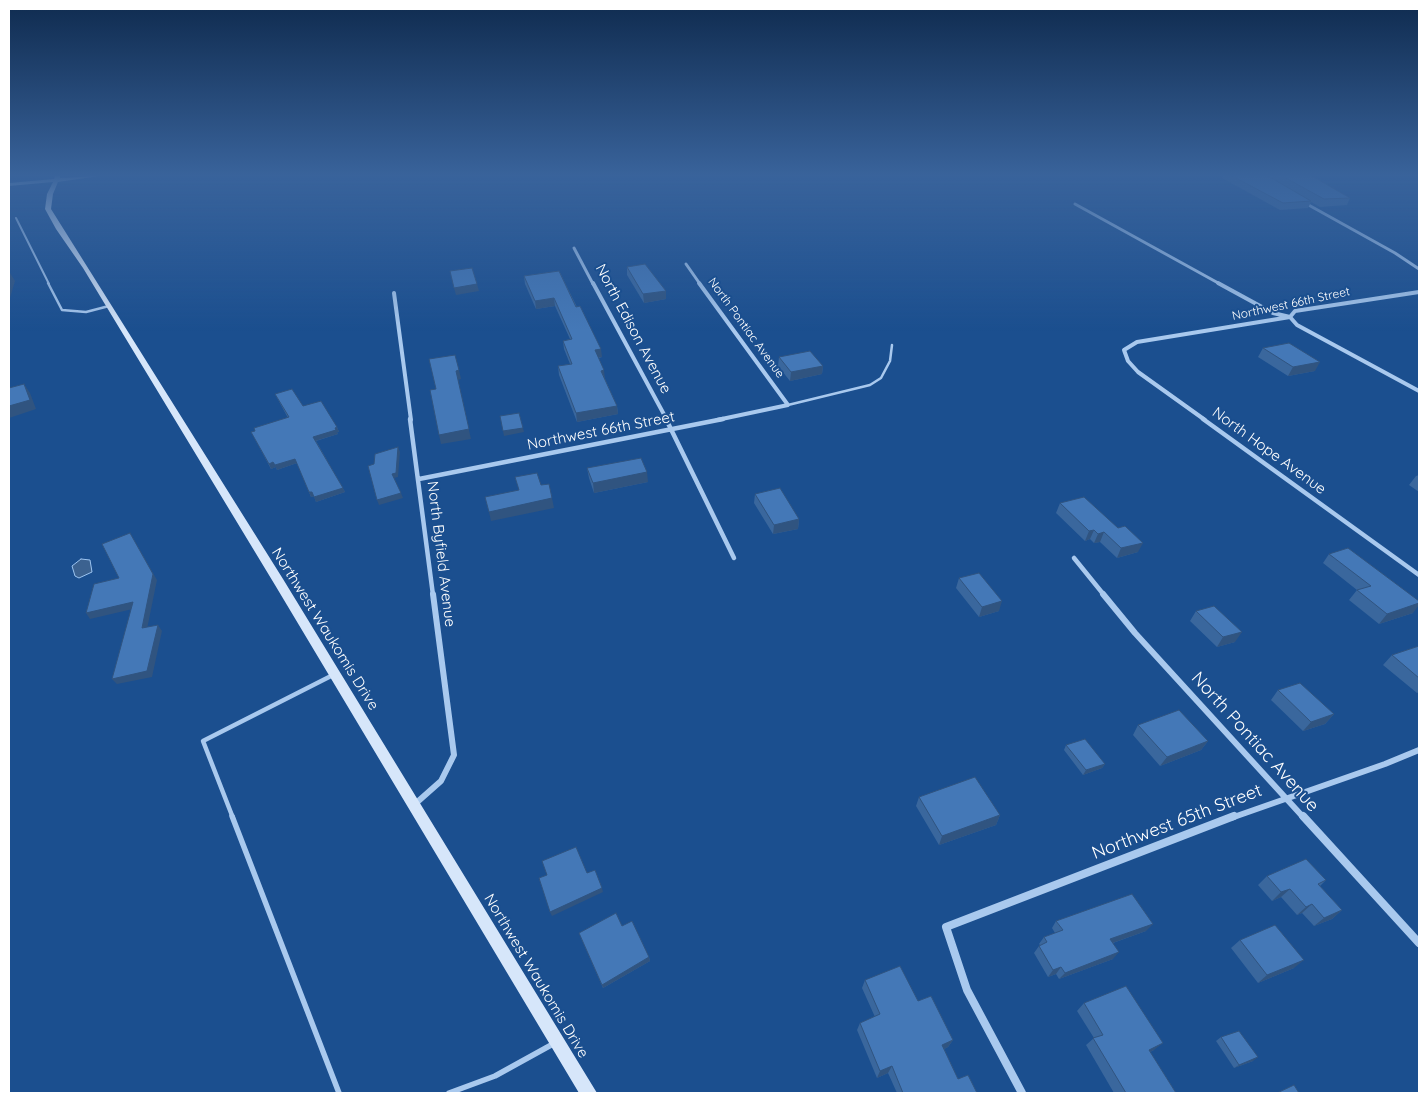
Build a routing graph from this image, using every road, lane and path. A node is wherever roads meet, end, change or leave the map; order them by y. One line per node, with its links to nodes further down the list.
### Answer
1 (21, 227): 10 (lane)
2 (58, 227): 10 (main road, Northwest Waukomis Drive)
3 (1118, 227): 11 (street)
4 (1350, 227): 7 (street)
5 (574, 248): 16 (street, North Edison Avenue)
6 (686, 264): 15 (street, North Pontiac Avenue)
7 (1419, 269)
8 (1419, 292): 11 (street, Northwest 66th Street)
9 (394, 293): 17 (street, North Byfield Avenue)
10 (110, 306): 21 (main road, Northwest Waukomis Drive)
11 (1290, 317): 12 (street, Northwest 66th Street); 14 (street)
12 (1137, 342): 20 (street, North Hope Avenue)
13 (892, 345): 15 (lane)
14 (1419, 391)
15 (788, 405): 16 (street, Northwest 66th Street)
16 (672, 430): 17 (street, Northwest 66th Street); 18 (street, North Edison Avenue)
17 (419, 479): 24 (street, North Byfield Avenue)
18 (734, 558)
19 (1074, 558): 23 (street, North Pontiac Avenue)
20 (1419, 575)
21 (335, 674): 24 (main road, Northwest Waukomis Drive); 27 (lane)
22 (1419, 750): 23 (street, Northwest 65th Street)
23 (1286, 797): 25 (street, North Pontiac Avenue); 30 (street, Northwest 65th Street)
24 (415, 804): 26 (main road, Northwest Waukomis Drive)
25 (1419, 943)
26 (557, 1041): 28 (lane); 29 (main road, Northwest Waukomis Drive)
27 (340, 1093)
28 (449, 1093)
29 (589, 1093)
30 (1022, 1093)

